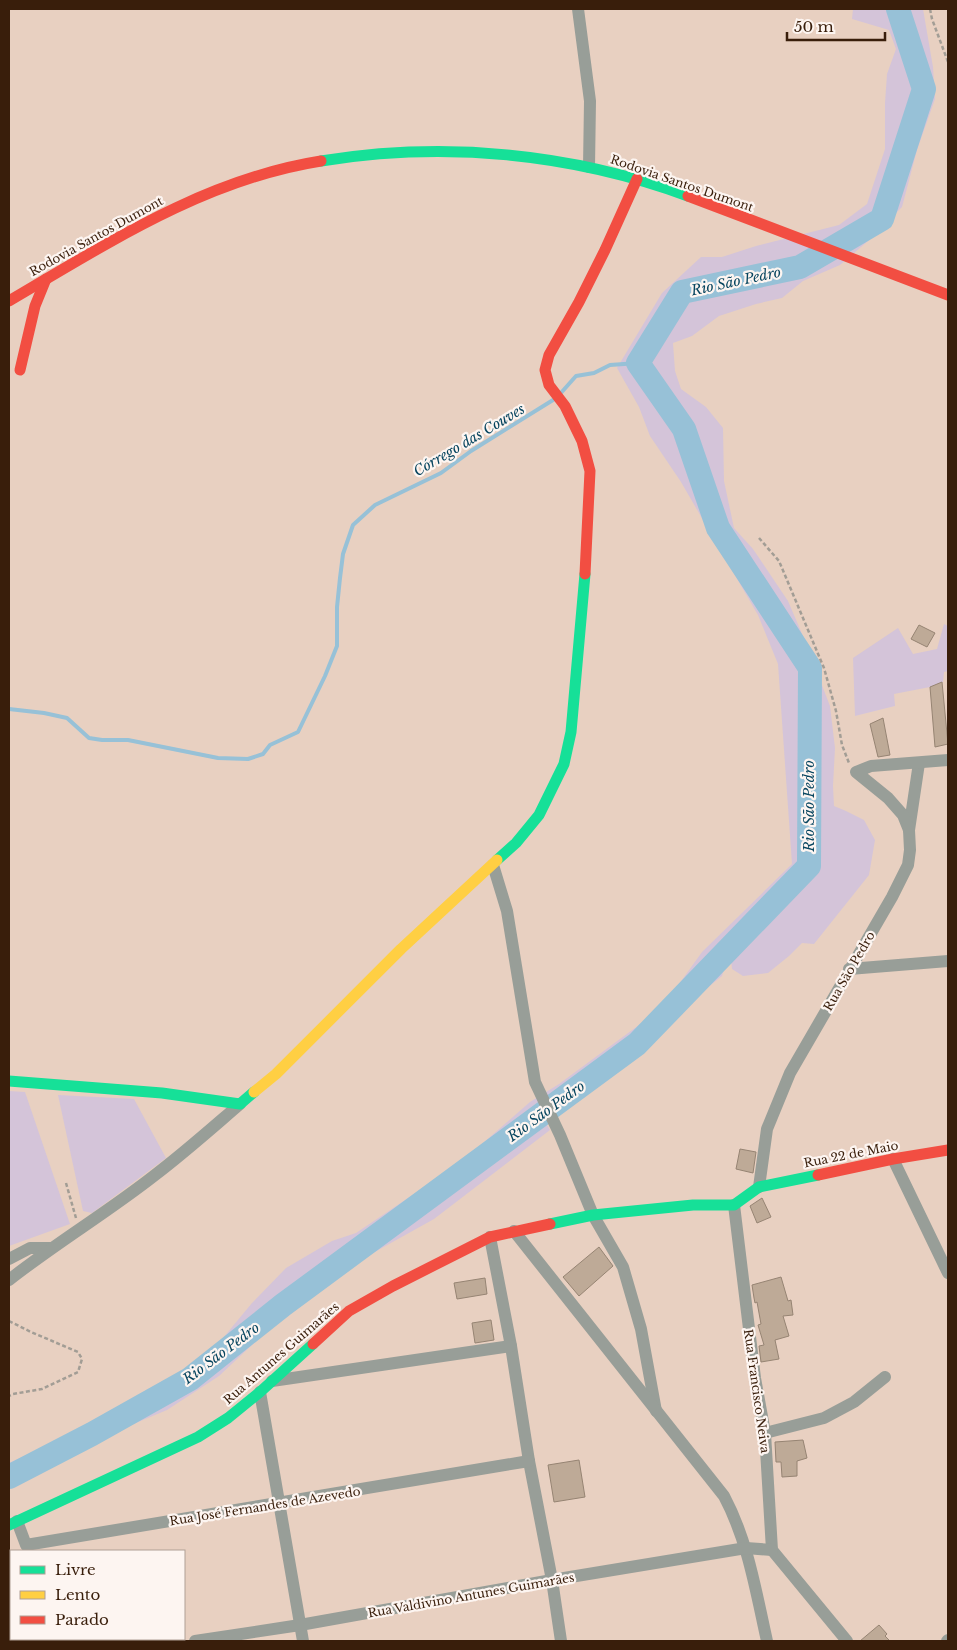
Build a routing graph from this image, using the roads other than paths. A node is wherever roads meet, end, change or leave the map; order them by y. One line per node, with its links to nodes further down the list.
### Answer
1 (578, 9): 2 (street)
2 (589, 167): 3 (main road, Rodovia Santos Dumont); 4 (main road, Rodovia Santos Dumont)
3 (637, 179): 5 (main road, Rodovia Santos Dumont); 11 (main road)
4 (46, 279): 6 (main road, Rodovia Santos Dumont); 7 (main road)
5 (948, 295)
6 (9, 301)
7 (20, 370)
8 (948, 760): 9 (street)
9 (919, 763): 10 (street); 10 (street, Rua São Pedro)
10 (909, 830): 13 (street, Rua São Pedro)
11 (493, 865): 15 (main road); 20 (street)
12 (948, 961): 13 (street)
13 (850, 969): 18 (street, Rua São Pedro)
14 (9, 1081): 15 (main road)
15 (240, 1104): 23 (street)
16 (948, 1150): 17 (main road, Rua 22 de Maio)
17 (893, 1159): 18 (main road, Rua 22 de Maio); 25 (street)
18 (760, 1187): 19 (main road)
19 (734, 1205): 20 (main road, Rua Antunes Guimarães); 32 (street, Rua Francisco Neiva)
20 (593, 1215): 21 (main road, Rua Antunes Guimarães); 31 (street)
21 (514, 1231): 22 (main road, Rua Antunes Guimarães); 31 (street)
22 (490, 1237): 27 (street); 29 (main road, Rua Antunes Guimarães)
23 (50, 1248): 24 (street); 26 (street)
24 (9, 1259)
25 (948, 1273)
26 (9, 1280)
27 (511, 1346): 29 (street); 33 (street)
28 (885, 1377): 32 (street)
29 (272, 1381): 30 (main road, Rua Antunes Guimarães)
30 (260, 1392): 34 (street); 35 (main road, Rua Antunes Guimarães)
31 (656, 1411): 37 (street)
32 (765, 1433): 38 (street, Rua Francisco Neiva)
33 (529, 1461): 34 (street, Rua José Fernandes de Azevedo); 39 (street)
34 (278, 1504): 36 (street, Rua José Fernandes de Azevedo); 40 (street)
35 (13, 1523): 36 (street, Rua José Fernandes de Azevedo)
36 (27, 1548)
37 (746, 1548): 38 (street, Rua Valdivino Antunes Guimarães); 39 (street, Rua Valdivino Antunes Guimarães); 44 (street)
38 (772, 1550): 45 (street)
39 (552, 1580): 40 (street, Rua Valdivino Antunes Guimarães); 43 (street)
40 (300, 1625): 41 (street, Rua Valdivino Antunes Guimarães); 42 (street)
41 (195, 1641)
42 (303, 1641)
43 (561, 1641)
44 (767, 1641)
45 (848, 1641)

